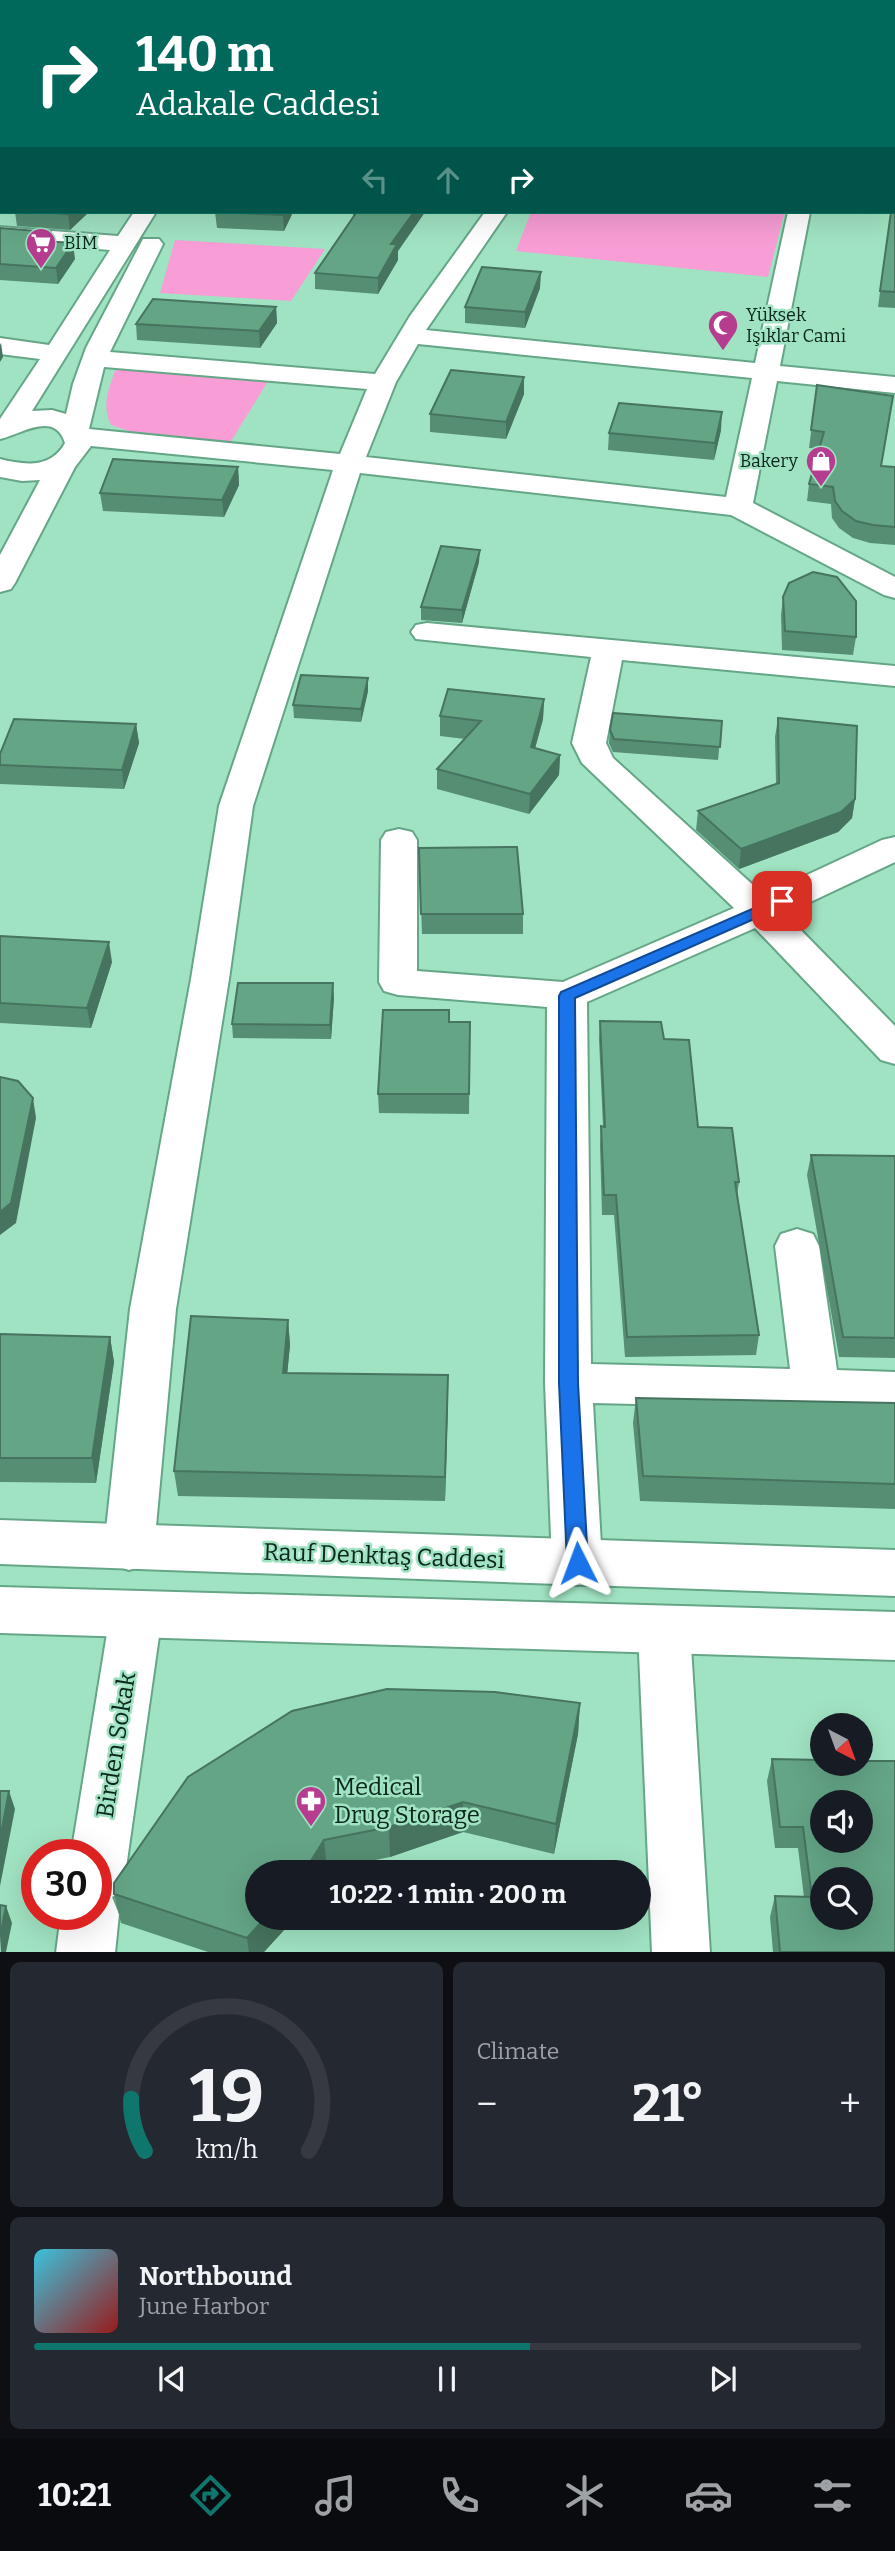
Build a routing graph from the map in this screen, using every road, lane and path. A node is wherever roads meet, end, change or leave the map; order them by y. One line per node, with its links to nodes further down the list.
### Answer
1 (144, 214): 6 (street)
2 (166, 214): 10 (street)
3 (495, 214): 7 (street)
4 (799, 214): 11 (street)
5 (0, 234): 6 (street)
6 (125, 244): 9 (street)
7 (411, 336): 11 (street); 12 (street)
8 (0, 346): 9 (street)
9 (57, 354): 14 (street)
10 (96, 359): 12 (street); 15 (street)
11 (766, 372): 13 (street); 18 (street)
12 (383, 382): 16 (street)
13 (895, 385)
14 (4, 428): 15 (street)
15 (72, 447): 16 (street); 17 (street); 19 (street)
16 (349, 465): 18 (street); 34 (street)
17 (0, 467)
18 (738, 507): 20 (street)
19 (0, 583)
20 (895, 589)
21 (427, 632): 22 (street)
22 (609, 648): 23 (street); 26 (street)
23 (895, 676)
24 (399, 840): 27 (street)
25 (895, 848): 26 (street)
26 (760, 911): 27 (street); 28 (street)
27 (567, 996): 30 (street)
28 (895, 1049)
29 (797, 1247): 31 (street)
30 (568, 1383): 31 (street); 35 (street)
31 (816, 1389): 32 (street)
32 (895, 1391)
33 (0, 1542): 34 (street, Rauf Denktaş Caddesi)
34 (129, 1548): 35 (street, Rauf Denktaş Caddesi)
35 (578, 1563): 36 (street, Rauf Denktaş Caddesi)
36 (895, 1573)
37 (0, 1610): 38 (street)
38 (136, 1615): 39 (street); 41 (street, Birden Sokak)
39 (664, 1630): 40 (street); 44 (street)
40 (895, 1636)
41 (102, 1839)
42 (88, 1930): 43 (street)
43 (85, 1952)
44 (681, 1952)

